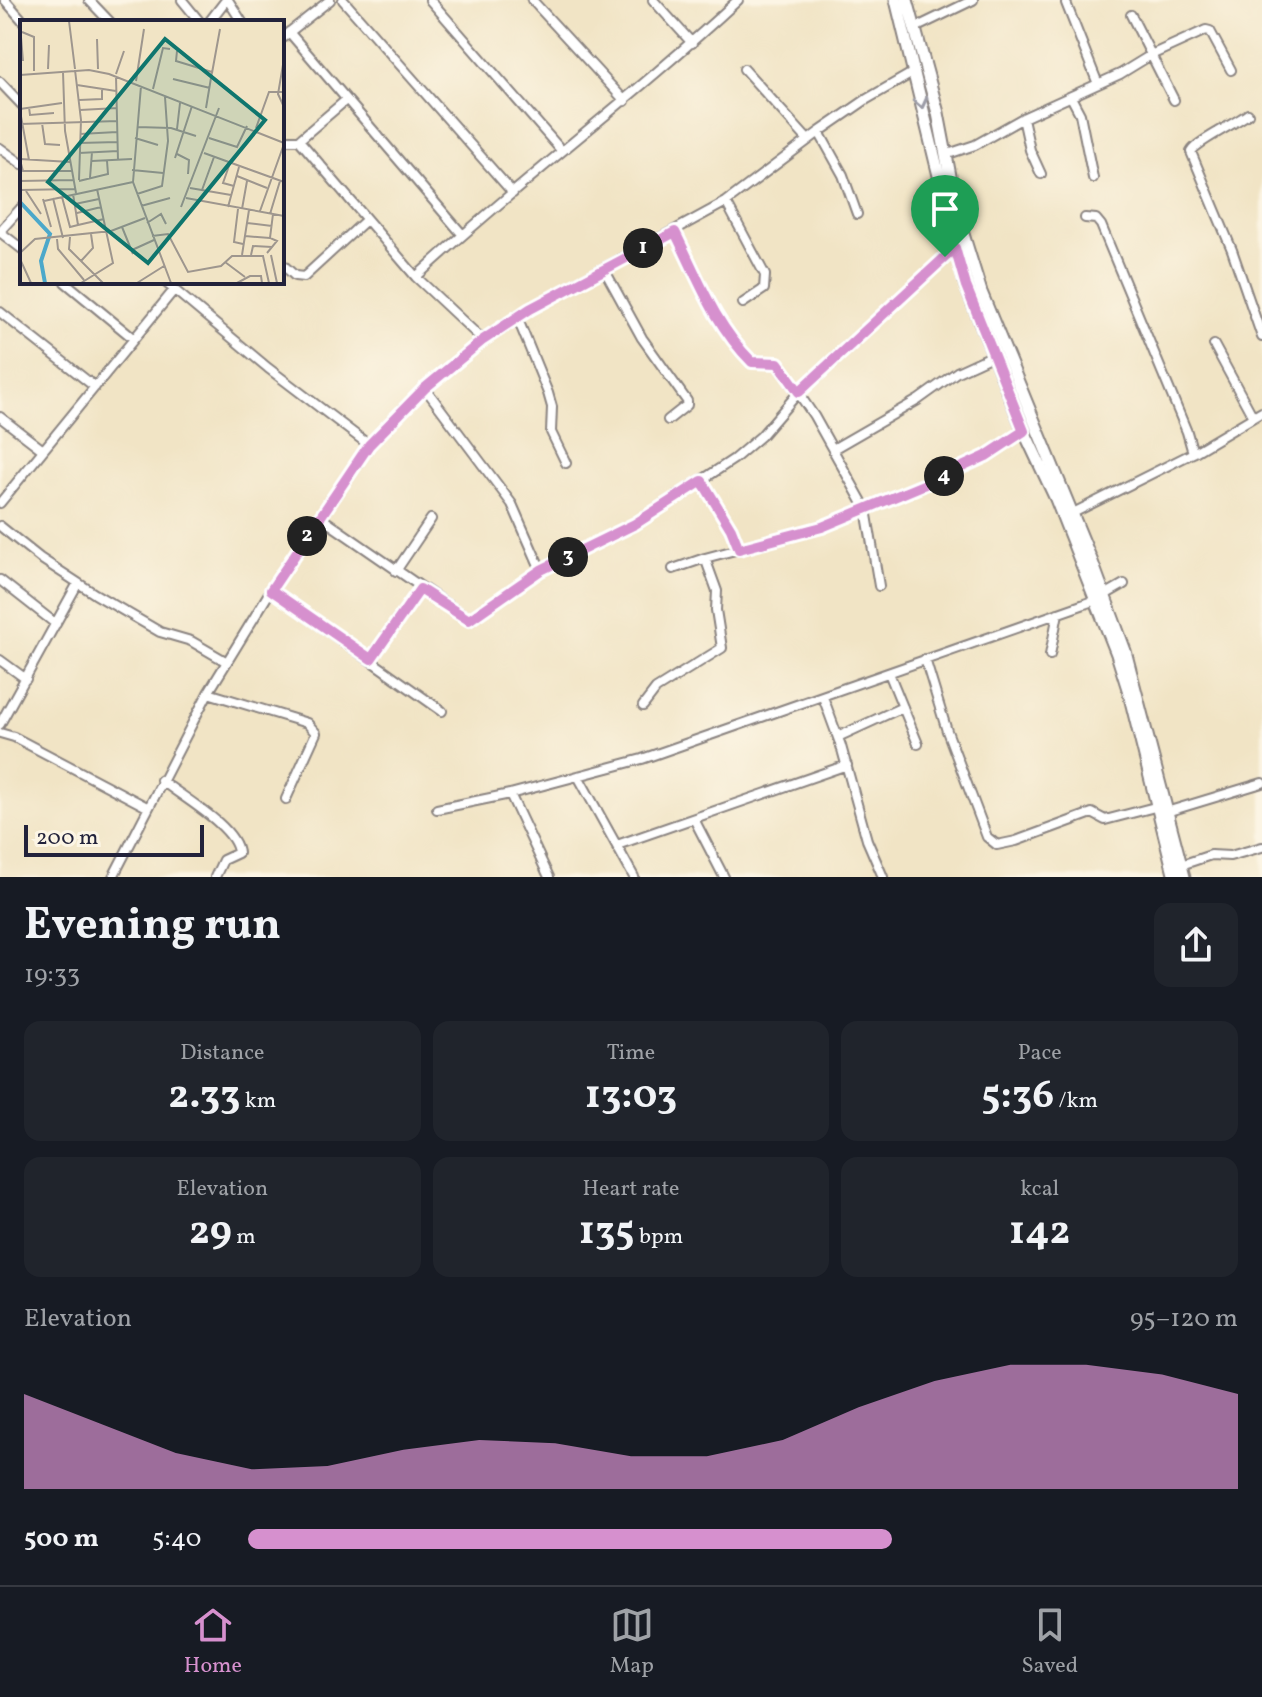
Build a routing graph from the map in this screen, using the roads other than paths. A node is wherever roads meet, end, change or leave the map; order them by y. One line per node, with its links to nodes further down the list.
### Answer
1 (5, 0): 16 (street)
2 (89, 0): 17 (street)
3 (182, 0): 18 (street)
4 (227, 0): 19 (street); 20 (street)
5 (330, 0): 22 (street)
6 (343, 0): 47 (street)
7 (430, 0): 42 (street)
8 (532, 0): 33 (street)
9 (653, 0): 23 (street)
10 (738, 0): 23 (street)
11 (896, 0): 27 (main road)
12 (907, 0): 21 (main road)
13 (973, 0): 21 (street)
14 (1066, 3): 29 (street)
15 (1131, 15): 24 (street)
16 (22, 20)
17 (108, 20)
18 (198, 20)
19 (211, 20)
20 (241, 20)
21 (915, 28): 43 (main road)
22 (286, 35): 31 (street)
23 (692, 43): 33 (street)
24 (1151, 55): 26 (street); 29 (street); 32 (street)
25 (744, 69): 40 (street)
26 (1231, 70)
27 (914, 72): 37 (street); 57 (main road, one-way to 57)
28 (0, 82): 34 (street)
29 (1098, 84): 30 (street)
30 (1071, 97): 36 (street); 46 (street)
31 (346, 100): 39 (street); 55 (street)
32 (1174, 100)
33 (625, 101): 42 (street)
34 (20, 103)
35 (1248, 114): 67 (street)
36 (1023, 118): 43 (street); 45 (street)
37 (819, 132): 40 (street); 50 (street)
38 (284, 140): 39 (street)
39 (299, 140): 52 (street)
40 (808, 140): 48 (street)
41 (0, 148): 44 (street)
42 (561, 150): 47 (street)
43 (945, 155): 88 (main road)
44 (20, 163)
45 (1041, 174)
46 (1093, 178)
47 (513, 193): 55 (street)
48 (726, 202): 54 (street); 64 (street)
49 (20, 209): 53 (street)
50 (857, 214)
51 (1085, 218): 83 (street)
52 (366, 220): 58 (street); 60 (street)
53 (0, 232): 56 (street)
54 (675, 232): 59 (street); 74 (street)
55 (462, 234): 60 (street)
56 (20, 247)
57 (955, 248): 71 (main road); 74 (street)
58 (284, 266)
59 (604, 269): 66 (street); 78 (street)
60 (416, 277): 69 (street)
61 (67, 284): 68 (street)
62 (167, 284): 63 (street)
63 (174, 290): 68 (street); 80 (street)
64 (743, 303)
65 (0, 312): 72 (street)
66 (517, 317): 69 (street); 84 (street)
67 (1262, 337)
68 (134, 339): 72 (street)
69 (483, 340): 73 (street)
70 (1214, 345): 77 (street)
71 (994, 355): 79 (main road); 81 (street)
72 (95, 387): 82 (street)
73 (425, 388): 80 (street); 95 (street)
74 (799, 392): 81 (street); 85 (street)
75 (1262, 412): 77 (street)
76 (0, 417): 82 (street)
77 (1253, 417): 83 (street)
78 (668, 420)
79 (1024, 431): 87 (street); 103 (main road)
80 (369, 445): 89 (street)
81 (833, 449): 87 (street)
82 (43, 450): 86 (street)
83 (1193, 453): 88 (street)
84 (566, 463)
85 (702, 481): 92 (street); 95 (street)
86 (0, 503)
87 (866, 509): 92 (street); 100 (street)
88 (1071, 514): 103 (main road)
89 (320, 517): 96 (street); 102 (street)
90 (431, 519): 96 (street)
91 (0, 526): 98 (street)
92 (739, 549): 93 (street)
93 (705, 558): 94 (street); 115 (street)
94 (673, 569)
95 (541, 570): 101 (street)
96 (396, 571): 101 (street)
97 (0, 580): 105 (street)
98 (78, 583): 105 (street); 110 (street)
99 (1124, 584): 103 (street)
100 (879, 586)
101 (420, 589): 107 (street)
102 (271, 590): 107 (street); 110 (street)
103 (1101, 598): 104 (street); 130 (main road)
104 (1058, 613): 106 (street); 108 (street)
105 (56, 624): 112 (street)
106 (1050, 655)
107 (371, 659): 117 (street)
108 (925, 659): 111 (street); 130 (street)
109 (0, 660): 112 (street)
110 (227, 662): 113 (street)
111 (889, 673): 114 (street); 116 (street)
112 (26, 679): 118 (street)
113 (208, 693): 124 (street); 127 (street)
114 (823, 697): 122 (street); 123 (street)
115 (643, 706)
116 (903, 707): 120 (street); 121 (street)
117 (442, 711)
118 (0, 724)
119 (0, 733): 128 (street)
120 (842, 735)
121 (918, 744)
122 (847, 765): 131 (street); 140 (street)
123 (578, 776): 126 (street); 132 (street)
124 (161, 780): 128 (street); 136 (street)
125 (1262, 783): 130 (street)
126 (510, 794): 129 (street); 137 (street)
127 (286, 799)
128 (147, 807): 135 (street)
129 (437, 809)
130 (1161, 811): 134 (main road); 141 (main road)
131 (694, 819): 132 (street); 139 (street)
132 (617, 845): 138 (street)
133 (1262, 847): 134 (street)
134 (1182, 871)
135 (113, 877)
136 (215, 877)
137 (549, 877)
138 (634, 877)
139 (724, 877)
140 (883, 877)
141 (1175, 877)

